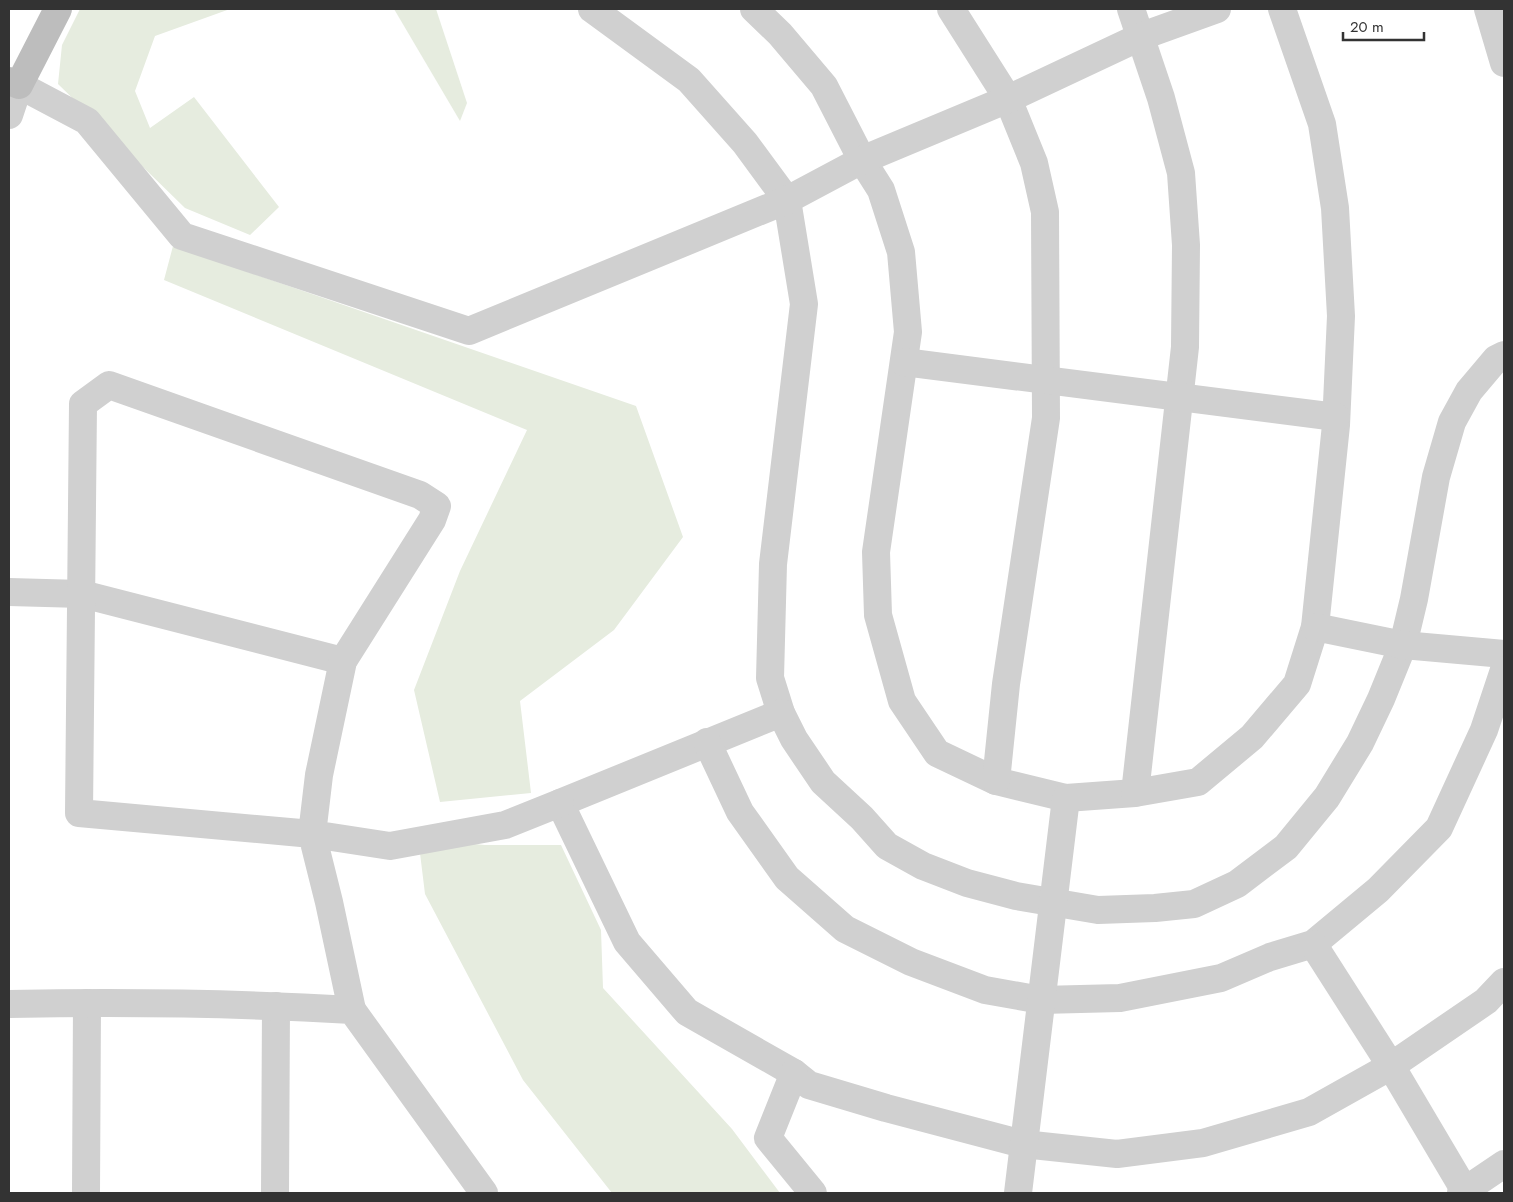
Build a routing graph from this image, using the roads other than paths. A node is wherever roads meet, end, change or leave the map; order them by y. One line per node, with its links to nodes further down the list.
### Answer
1 (58, 9): 11 (main road)
2 (592, 9): 15 (street)
3 (754, 9): 14 (street)
4 (951, 9): 12 (street)
5 (1131, 9): 9 (street)
6 (1217, 9): 9 (street)
7 (1282, 9): 20 (street)
8 (1488, 9): 10 (street)
9 (1142, 36): 12 (street); 19 (street)
10 (1504, 63)
11 (14, 83): 13 (street); 15 (street)
12 (1008, 98): 14 (street); 18 (street)
13 (9, 115)
14 (862, 160): 15 (street); 17 (street)
15 (786, 200): 28 (street)
16 (1504, 355): 24 (street)
17 (904, 362): 18 (street); 30 (street)
18 (1046, 379): 19 (street); 30 (street)
19 (1179, 397): 20 (street); 31 (street)
20 (1336, 417): 23 (street)
21 (9, 592): 22 (street)
22 (82, 594): 26 (street); 26 (street); 34 (street)
23 (1315, 627): 24 (street); 31 (street)
24 (1403, 645): 25 (street); 35 (street)
25 (1504, 654)
26 (343, 661): 34 (street)
27 (1504, 670): 36 (street)
28 (781, 713): 29 (street); 35 (street)
29 (707, 742): 33 (street); 38 (street)
30 (996, 781): 32 (street)
31 (1135, 793): 32 (street)
32 (1066, 798): 35 (street)
33 (560, 803): 34 (street); 44 (street)
34 (312, 834): 42 (street)
35 (1053, 903): 38 (street)
36 (1313, 944): 38 (street); 43 (street)
37 (1504, 982): 43 (street)
38 (1041, 1000): 45 (street)
39 (87, 1003): 40 (street); 41 (street); 48 (street)
40 (9, 1004)
41 (276, 1006): 42 (street); 49 (street)
42 (352, 1010): 50 (street)
43 (1391, 1066): 45 (street); 47 (street)
44 (794, 1073): 45 (street); 51 (street)
45 (1023, 1144): 52 (street)
46 (1504, 1164): 47 (street)
47 (1463, 1192)
48 (86, 1193)
49 (275, 1193)
50 (484, 1193)
51 (813, 1193)
52 (1018, 1193)

